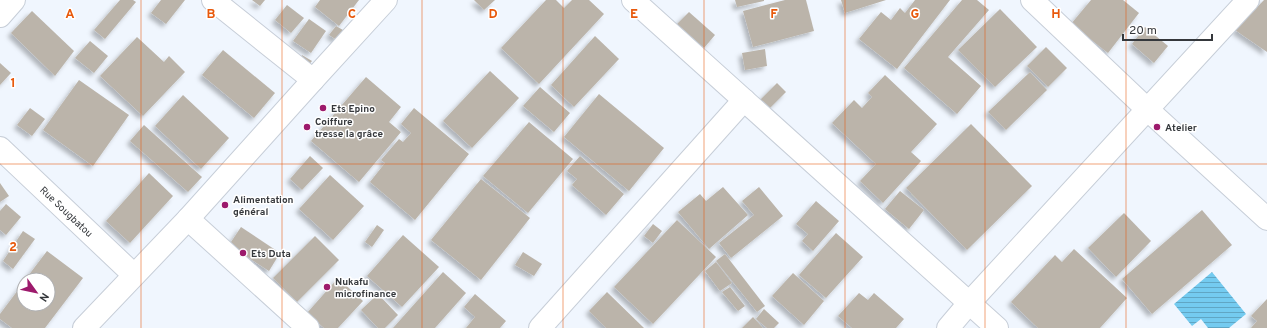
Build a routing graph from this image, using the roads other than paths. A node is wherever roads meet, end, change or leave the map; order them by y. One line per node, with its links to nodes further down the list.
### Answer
1 (14, 0): 7 (street)
2 (213, 0): 8 (street)
3 (386, 0): 8 (street)
4 (633, 0): 9 (street)
5 (1032, 0): 10 (street)
6 (1248, 0): 10 (street)
7 (0, 16)
8 (313, 80): 12 (street)
9 (744, 100): 15 (street); 18 (street)
10 (1148, 110): 13 (street); 15 (street)
11 (0, 148): 14 (street, Rue Sougbatou)
12 (188, 219): 14 (street); 17 (street)
13 (1267, 219)
14 (134, 275): 16 (street)
15 (970, 302): 19 (street); 20 (street)
16 (84, 328)
17 (308, 328)
18 (540, 328)
19 (948, 328)
20 (997, 328)

